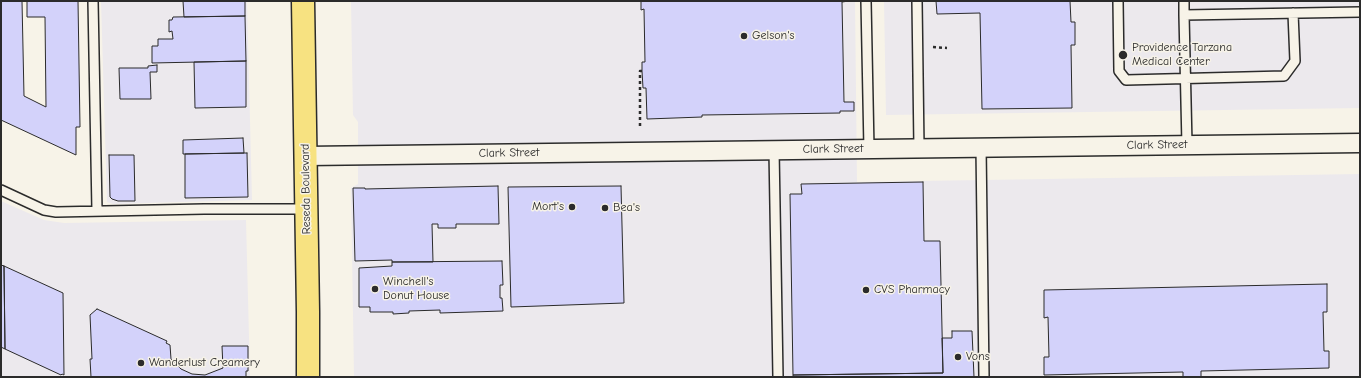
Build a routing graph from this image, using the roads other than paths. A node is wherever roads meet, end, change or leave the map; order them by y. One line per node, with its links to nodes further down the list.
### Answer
1 (93, 1): 20 (lane)
2 (303, 1): 17 (main road, Reseda Boulevard)
3 (866, 1): 15 (lane)
4 (916, 1): 14 (lane)
5 (1118, 1): 10 (lane)
6 (1184, 1): 9 (lane)
7 (1360, 12): 8 (lane)
8 (1293, 13): 9 (lane); 10 (lane)
9 (1184, 15): 10 (lane)
10 (1186, 78): 12 (lane)
11 (1360, 143): 12 (street, Clark Street)
12 (1187, 145): 13 (street, Clark Street)
13 (981, 147): 14 (street, Clark Street); 23 (lane)
14 (919, 148): 15 (street, Clark Street)
15 (869, 149): 16 (street, Clark Street)
16 (774, 150): 17 (street, Clark Street); 22 (lane)
17 (306, 156): 19 (main road, Reseda Boulevard)
18 (1, 190): 20 (lane)
19 (306, 209): 20 (lane); 21 (main road, Reseda Boulevard)
20 (97, 211)
21 (308, 377)
22 (778, 377)
23 (984, 377)

